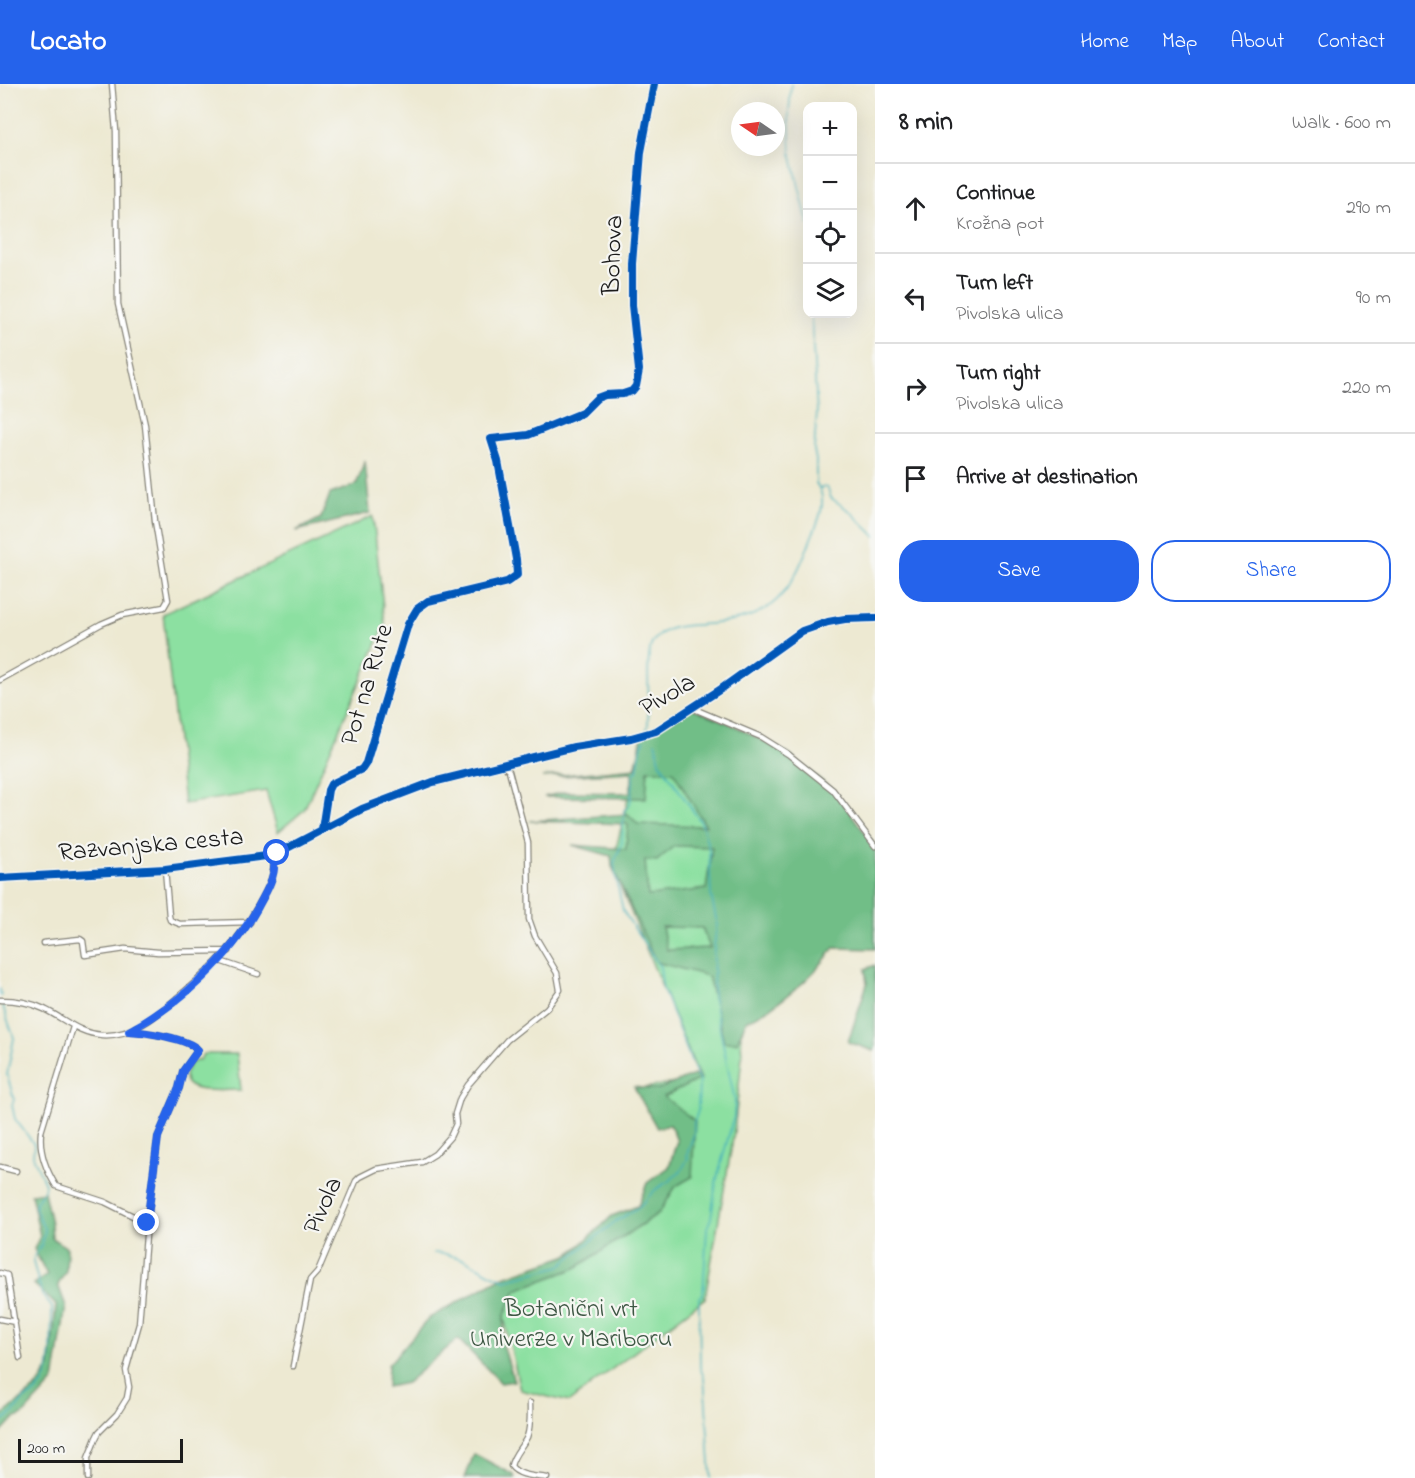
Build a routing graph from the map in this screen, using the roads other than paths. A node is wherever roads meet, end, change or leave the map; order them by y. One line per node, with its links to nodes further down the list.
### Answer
1 (112, 84): 5 (street)
2 (654, 84): 3 (street, Bohova)
3 (597, 398): 8 (street, Pot na Rute)
4 (875, 618): 6 (street, Pivola)
5 (0, 680)
6 (692, 708): 7 (street, Pivola); 9 (street, Pivola)
7 (502, 764): 8 (street, Razvanjska cesta); 28 (street, Pivola)
8 (322, 829): 10 (street, Razvanjska cesta)
9 (875, 846)
10 (274, 855): 11 (street, Razvanjska cesta); 13 (street)
11 (165, 869): 12 (street, Razvanjska cesta); 13 (street)
12 (0, 878)
13 (250, 922): 15 (street)
14 (43, 943): 15 (street)
15 (229, 951): 16 (street)
16 (220, 961): 17 (street); 20 (street)
17 (258, 974)
18 (0, 1000): 19 (street)
19 (73, 1027): 20 (street); 23 (street)
20 (129, 1031): 23 (street)
21 (0, 1167): 22 (street)
22 (16, 1171)
23 (147, 1223): 30 (street)
24 (0, 1274): 26 (street)
25 (0, 1319): 26 (street)
26 (15, 1322): 27 (street)
27 (20, 1358)
28 (292, 1366)
29 (530, 1403): 31 (street)
30 (88, 1478)
31 (547, 1478)

